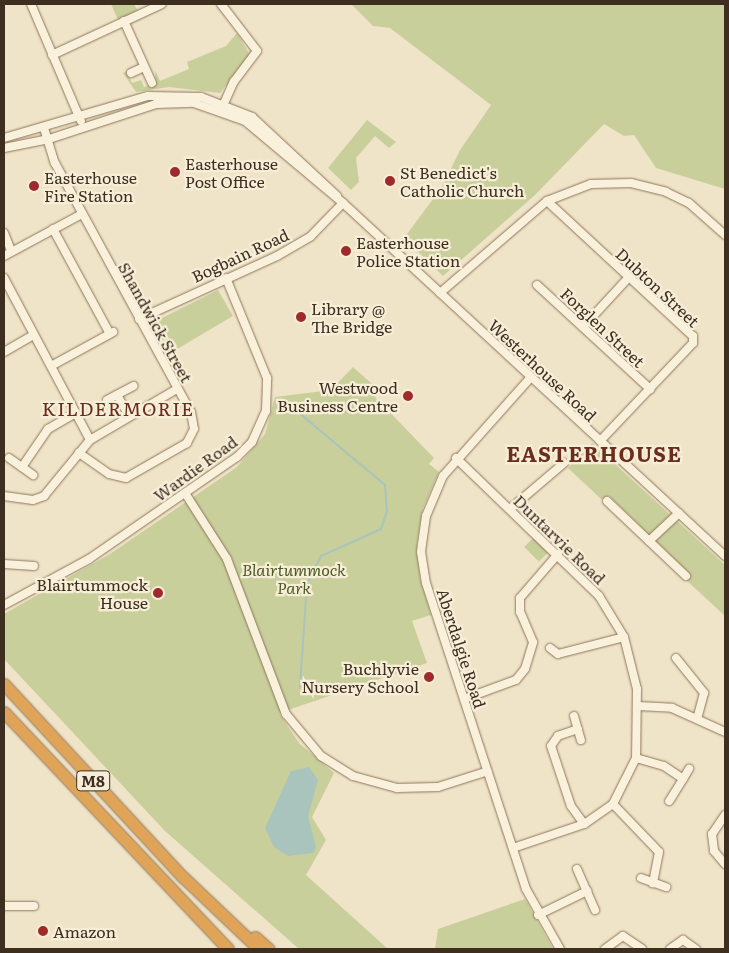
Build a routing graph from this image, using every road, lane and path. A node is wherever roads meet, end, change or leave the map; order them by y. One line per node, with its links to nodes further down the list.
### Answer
1 (31, 4): 5 (street)
2 (162, 4): 4 (street)
3 (221, 4): 9 (street)
4 (124, 21): 5 (street); 6 (street)
5 (52, 55): 10 (street)
6 (144, 67): 7 (street); 8 (street)
7 (130, 73)
8 (152, 83)
9 (224, 103): 10 (street, Westerhouse Road); 17 (street, Westerhouse Road)
10 (80, 116): 11 (street); 12 (street, Westerhouse Road)
11 (82, 125): 14 (street, Westerhouse Road); 17 (street, Westerhouse Road)
12 (44, 128): 13 (street, Westerhouse Road); 14 (street, Shandwick Street)
13 (4, 138)
14 (49, 139): 15 (street, Westerhouse Road); 18 (street, Shandwick Street)
15 (4, 148)
16 (547, 202): 21 (street); 24 (street, Dubton Street); 28 (street)
17 (343, 203): 25 (street, Bogbain Road); 28 (street, Westerhouse Road)
18 (82, 214): 19 (street); 29 (street, Shandwick Street)
19 (53, 229): 22 (street); 33 (street)
20 (4, 232): 22 (street)
21 (725, 235)
22 (11, 250): 23 (street)
23 (4, 256)
24 (629, 277): 30 (street); 37 (street, Dubton Street)
25 (226, 278): 29 (street, Bogbain Road); 50 (street, Wardie Road)
26 (5, 283): 31 (street)
27 (537, 285): 30 (street, Forglen Street)
28 (440, 293): 34 (street, Westerhouse Road)
29 (139, 319): 36 (street, Shandwick Street)
30 (583, 327): 37 (street, Forglen Street)
31 (34, 335): 32 (street); 33 (street)
32 (4, 352)
33 (51, 366): 40 (street)
34 (532, 378): 43 (street, Westerhouse Road); 46 (street, Aberdalgie Road)
35 (133, 386): 38 (street)
36 (177, 389): 41 (street); 44 (street, Shandwick Street)
37 (650, 389): 43 (street, Dubton Street)
38 (116, 395): 39 (street); 41 (street)
39 (107, 400)
40 (76, 413): 42 (street); 48 (street)
41 (129, 416): 42 (street)
42 (90, 440): 44 (street)
43 (600, 441): 54 (street, Westerhouse Road)
44 (79, 453): 51 (street)
45 (9, 458): 48 (street)
46 (456, 458): 53 (street, Duntarvie Road); 67 (street, Aberdalgie Road)
47 (564, 463): 53 (street)
48 (22, 467): 49 (street)
49 (33, 475)
50 (185, 493): 62 (street, Wardie Road); 77 (street)
51 (4, 496)
52 (607, 501): 55 (street)
53 (510, 508): 56 (street, Duntarvie Road)
54 (679, 513): 55 (street); 57 (street, Westerhouse Road)
55 (649, 541): 60 (street)
56 (558, 554): 63 (street, Duntarvie Road); 67 (street)
57 (725, 556)
58 (4, 564): 59 (street)
59 (34, 566)
60 (686, 576)
61 (4, 594): 62 (street)
62 (6, 604)
63 (624, 637): 64 (street); 68 (street, Duntarvie Road)
64 (550, 648)
65 (676, 658): 71 (street)
66 (4, 684): 86 (highway, M8)
67 (464, 699): 77 (street, Aberdalgie Road)
68 (638, 706): 71 (street); 75 (street, Duntarvie Road)
69 (4, 712): 90 (highway, M8)
70 (574, 716): 72 (street)
71 (698, 716): 73 (street)
72 (578, 728): 74 (street); 82 (street)
73 (725, 732)
74 (582, 740)
75 (636, 758): 78 (street); 80 (street, Duntarvie Road)
76 (689, 769): 78 (street)
77 (488, 771): 83 (street, Aberdalgie Road)
78 (683, 778): 79 (street)
79 (669, 801)
80 (613, 804): 82 (street, Duntarvie Road); 88 (street)
81 (725, 815): 84 (street)
82 (584, 824): 83 (street, Duntarvie Road)
83 (512, 848): 95 (street, Aberdalgie Road)
84 (725, 864)
85 (577, 869): 91 (street)
86 (184, 877): 98 (highway, M8); 99 (highway)
87 (641, 878): 88 (street)
88 (654, 882): 89 (street)
89 (666, 887)
90 (170, 889): 96 (highway, M8); 97 (highway, M8)
91 (587, 891): 94 (street); 95 (street)
92 (4, 906): 93 (street)
93 (34, 906)
94 (595, 910)
95 (538, 914): 100 (street, Aberdalgie Road)
96 (228, 949)
97 (233, 949)
98 (259, 949)
99 (270, 949)
100 (560, 949)
101 (605, 949): 102 (street)
102 (642, 949)
103 (670, 949): 104 (street)
104 (696, 949)

